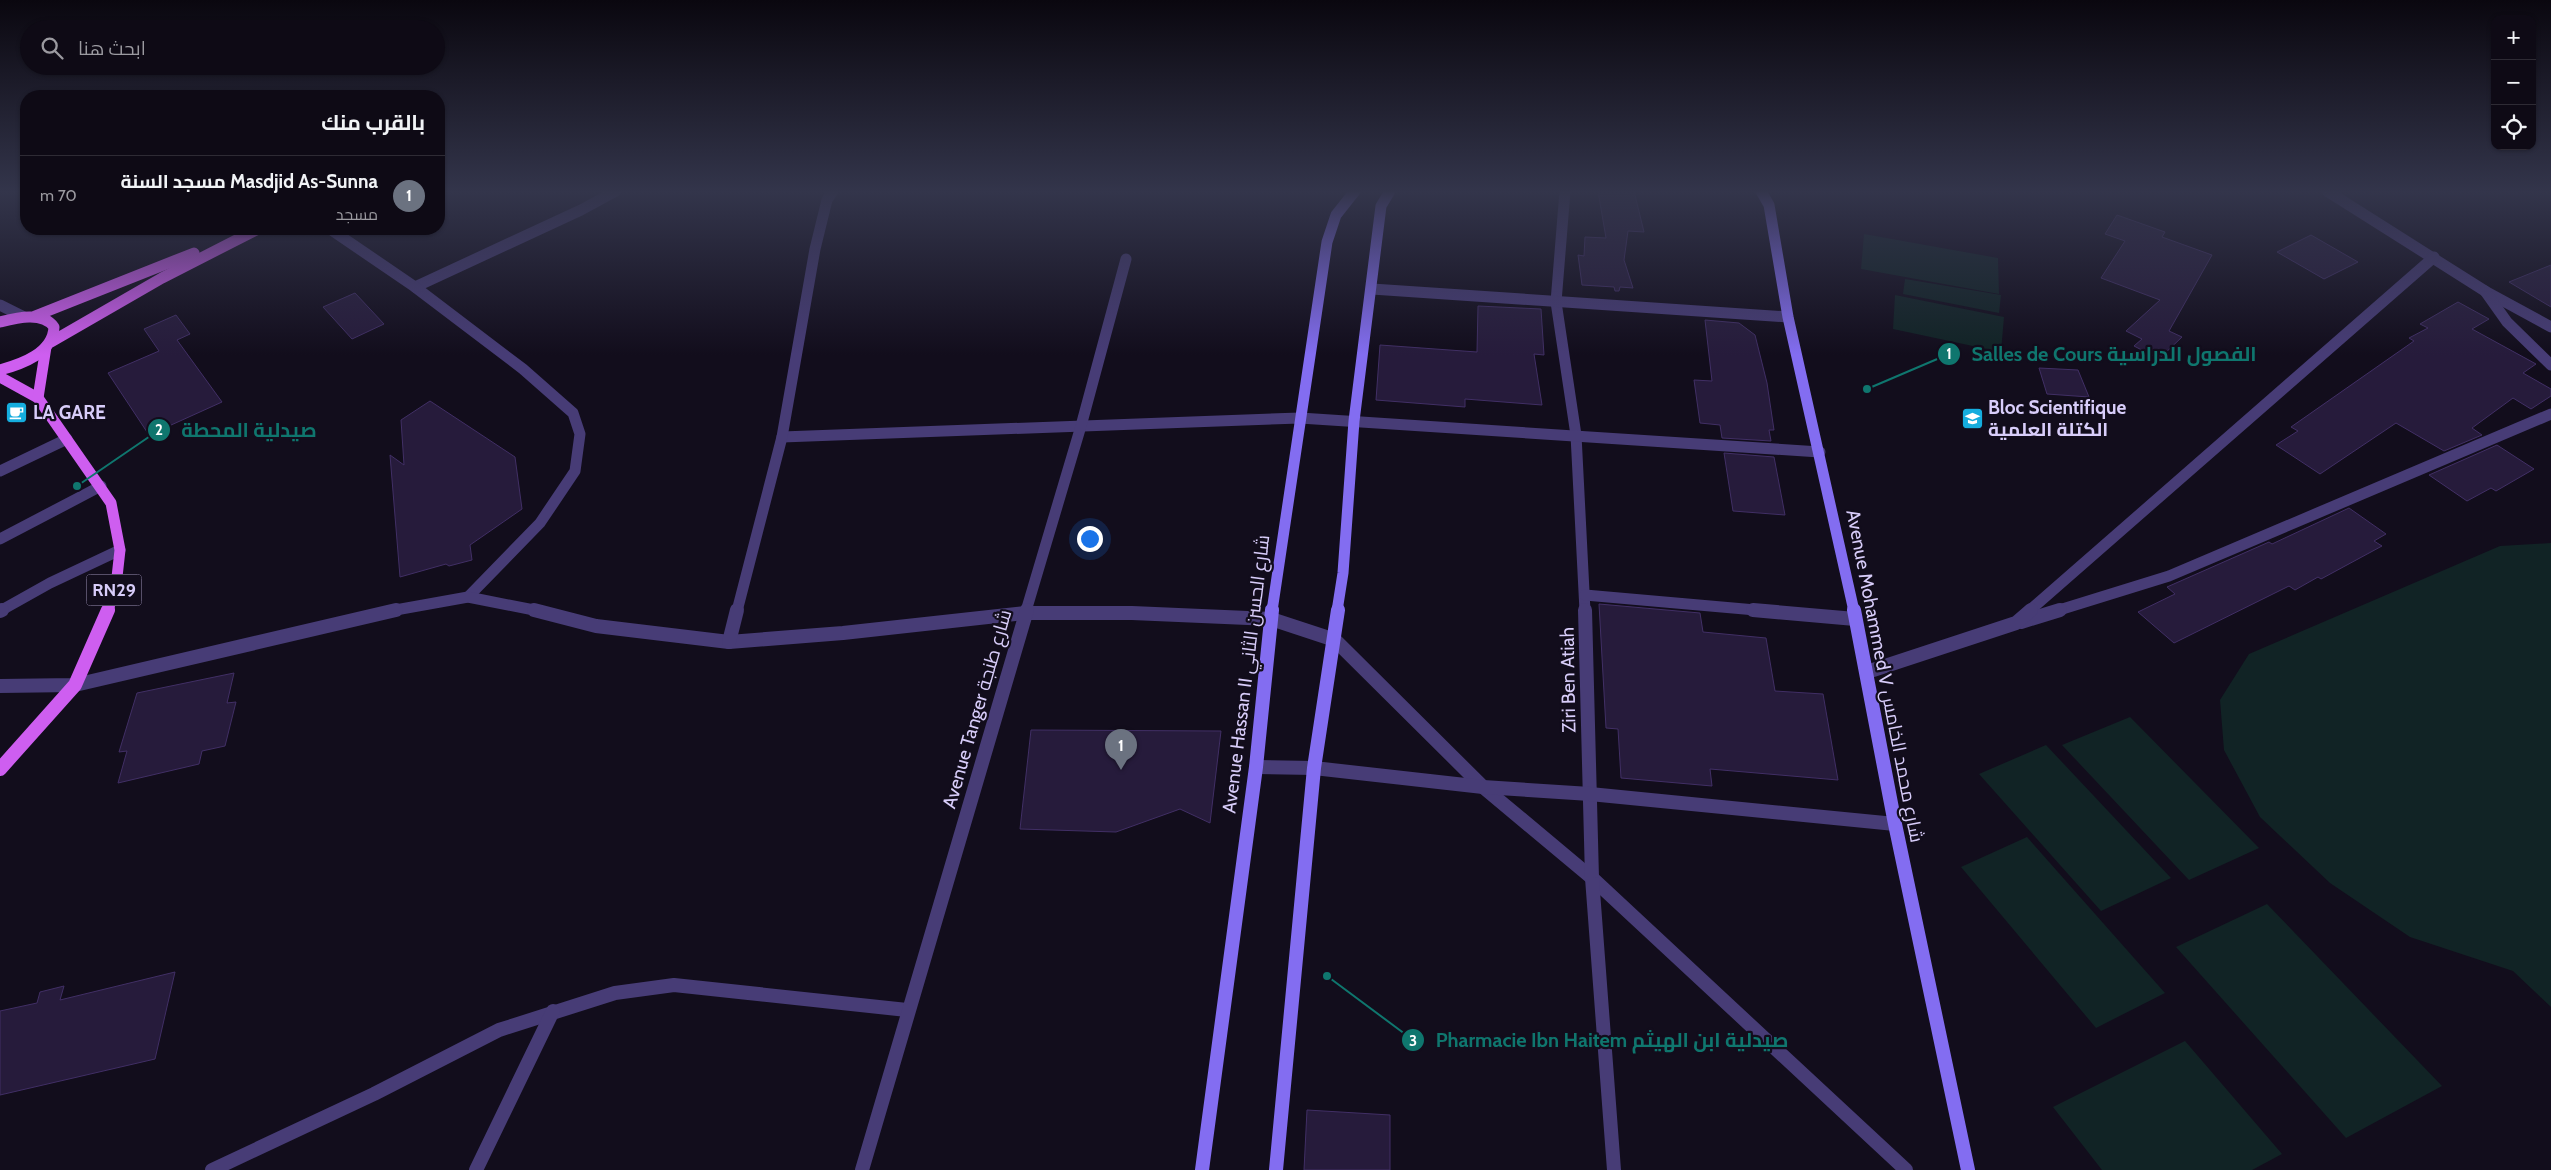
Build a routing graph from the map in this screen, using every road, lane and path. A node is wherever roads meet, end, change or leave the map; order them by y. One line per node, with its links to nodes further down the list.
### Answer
1 (213, 246): 18 (main road)
2 (224, 246): 22 (main road)
3 (354, 246): 13 (street)
4 (504, 246): 13 (street)
5 (816, 246): 32 (street)
6 (1325, 246): 28 (street, Avenue Hassan II شارع الحسن الثاني)
7 (1377, 246): 14 (street)
8 (1561, 246): 16 (street, Ziri Ben Atiah)
9 (1776, 246): 19 (street, Avenue Mohammed V شارع محمد الخامس)
10 (2416, 246): 11 (street)
11 (2434, 257): 15 (street); 45 (street)
12 (1126, 259): 30 (street, Avenue Tanger شارع طنجة)
13 (415, 287): 40 (street)
14 (1372, 289): 16 (street); 29 (street)
15 (2485, 291): 21 (street); 23 (street)
16 (1556, 302): 19 (street); 31 (street, Ziri Ben Atiah)
17 (0, 305): 18 (street)
18 (29, 316): 20 (main road); 22 (main road)
19 (1788, 317): 34 (street, Avenue Mohammed V شارع محمد الخامس)
20 (0, 322)
21 (2551, 327)
22 (48, 344): 24 (main road); 26 (main road)
23 (2551, 365)
24 (0, 370)
25 (0, 377): 26 (main road, RN29)
26 (38, 398): 33 (main road, RN29)
27 (2551, 414): 45 (street)
28 (1300, 418): 29 (street); 30 (street); 44 (street, Avenue Hassan II شارع الحسن الثاني)
29 (1354, 421): 31 (street); 46 (street)
30 (1080, 426): 32 (street); 42 (street, Avenue Tanger شارع طنجة)
31 (1576, 435): 34 (street); 39 (street, Ziri Ben Atiah)
32 (782, 437): 47 (street)
33 (67, 439): 35 (street); 36 (main road, RN29)
34 (1820, 452): 43 (street, Avenue Mohammed V شارع محمد الخامس)
35 (0, 471)
36 (101, 486): 37 (street); 38 (main road, RN29)
37 (0, 538)
38 (120, 550): 41 (street); 49 (main road, RN29)
39 (1585, 595): 43 (street); 55 (street, Ziri Ben Atiah)
40 (468, 597): 47 (street); 49 (street)
41 (0, 611)
42 (1025, 612): 44 (street); 47 (street); 58 (street, Avenue Tanger شارع طنجة)
43 (1855, 618): 48 (street, Avenue Mohammed V شارع محمد الخامس)
44 (1271, 619): 46 (street); 51 (street, Avenue Hassan II شارع الحسن الثاني)
45 (2016, 623): 48 (street)
46 (1335, 640): 52 (street); 54 (street)
47 (729, 642)
48 (1867, 672): 56 (street, Avenue Mohammed V شارع محمد الخامس)
49 (75, 684): 50 (street); 53 (main road, RN29)
50 (0, 686)
51 (1256, 767): 52 (street); 63 (street, Avenue Hassan II شارع الحسن الثاني)
52 (1314, 768): 54 (street); 64 (street)
53 (0, 769)
54 (1483, 787): 55 (street); 57 (street)
55 (1590, 794): 56 (street); 57 (street, Ziri Ben Atiah)
56 (1895, 824): 67 (street, Avenue Mohammed V شارع محمد الخامس)
57 (1592, 878): 65 (street, Ziri Ben Atiah); 66 (street)
58 (907, 1010): 59 (street); 62 (street, Avenue Tanger شارع طنجة)
59 (553, 1012): 60 (street); 61 (street)
60 (212, 1170)
61 (476, 1170)
62 (862, 1170)
63 (1202, 1170)
64 (1276, 1170)
65 (1614, 1170)
66 (1906, 1170)
67 (1968, 1170)

